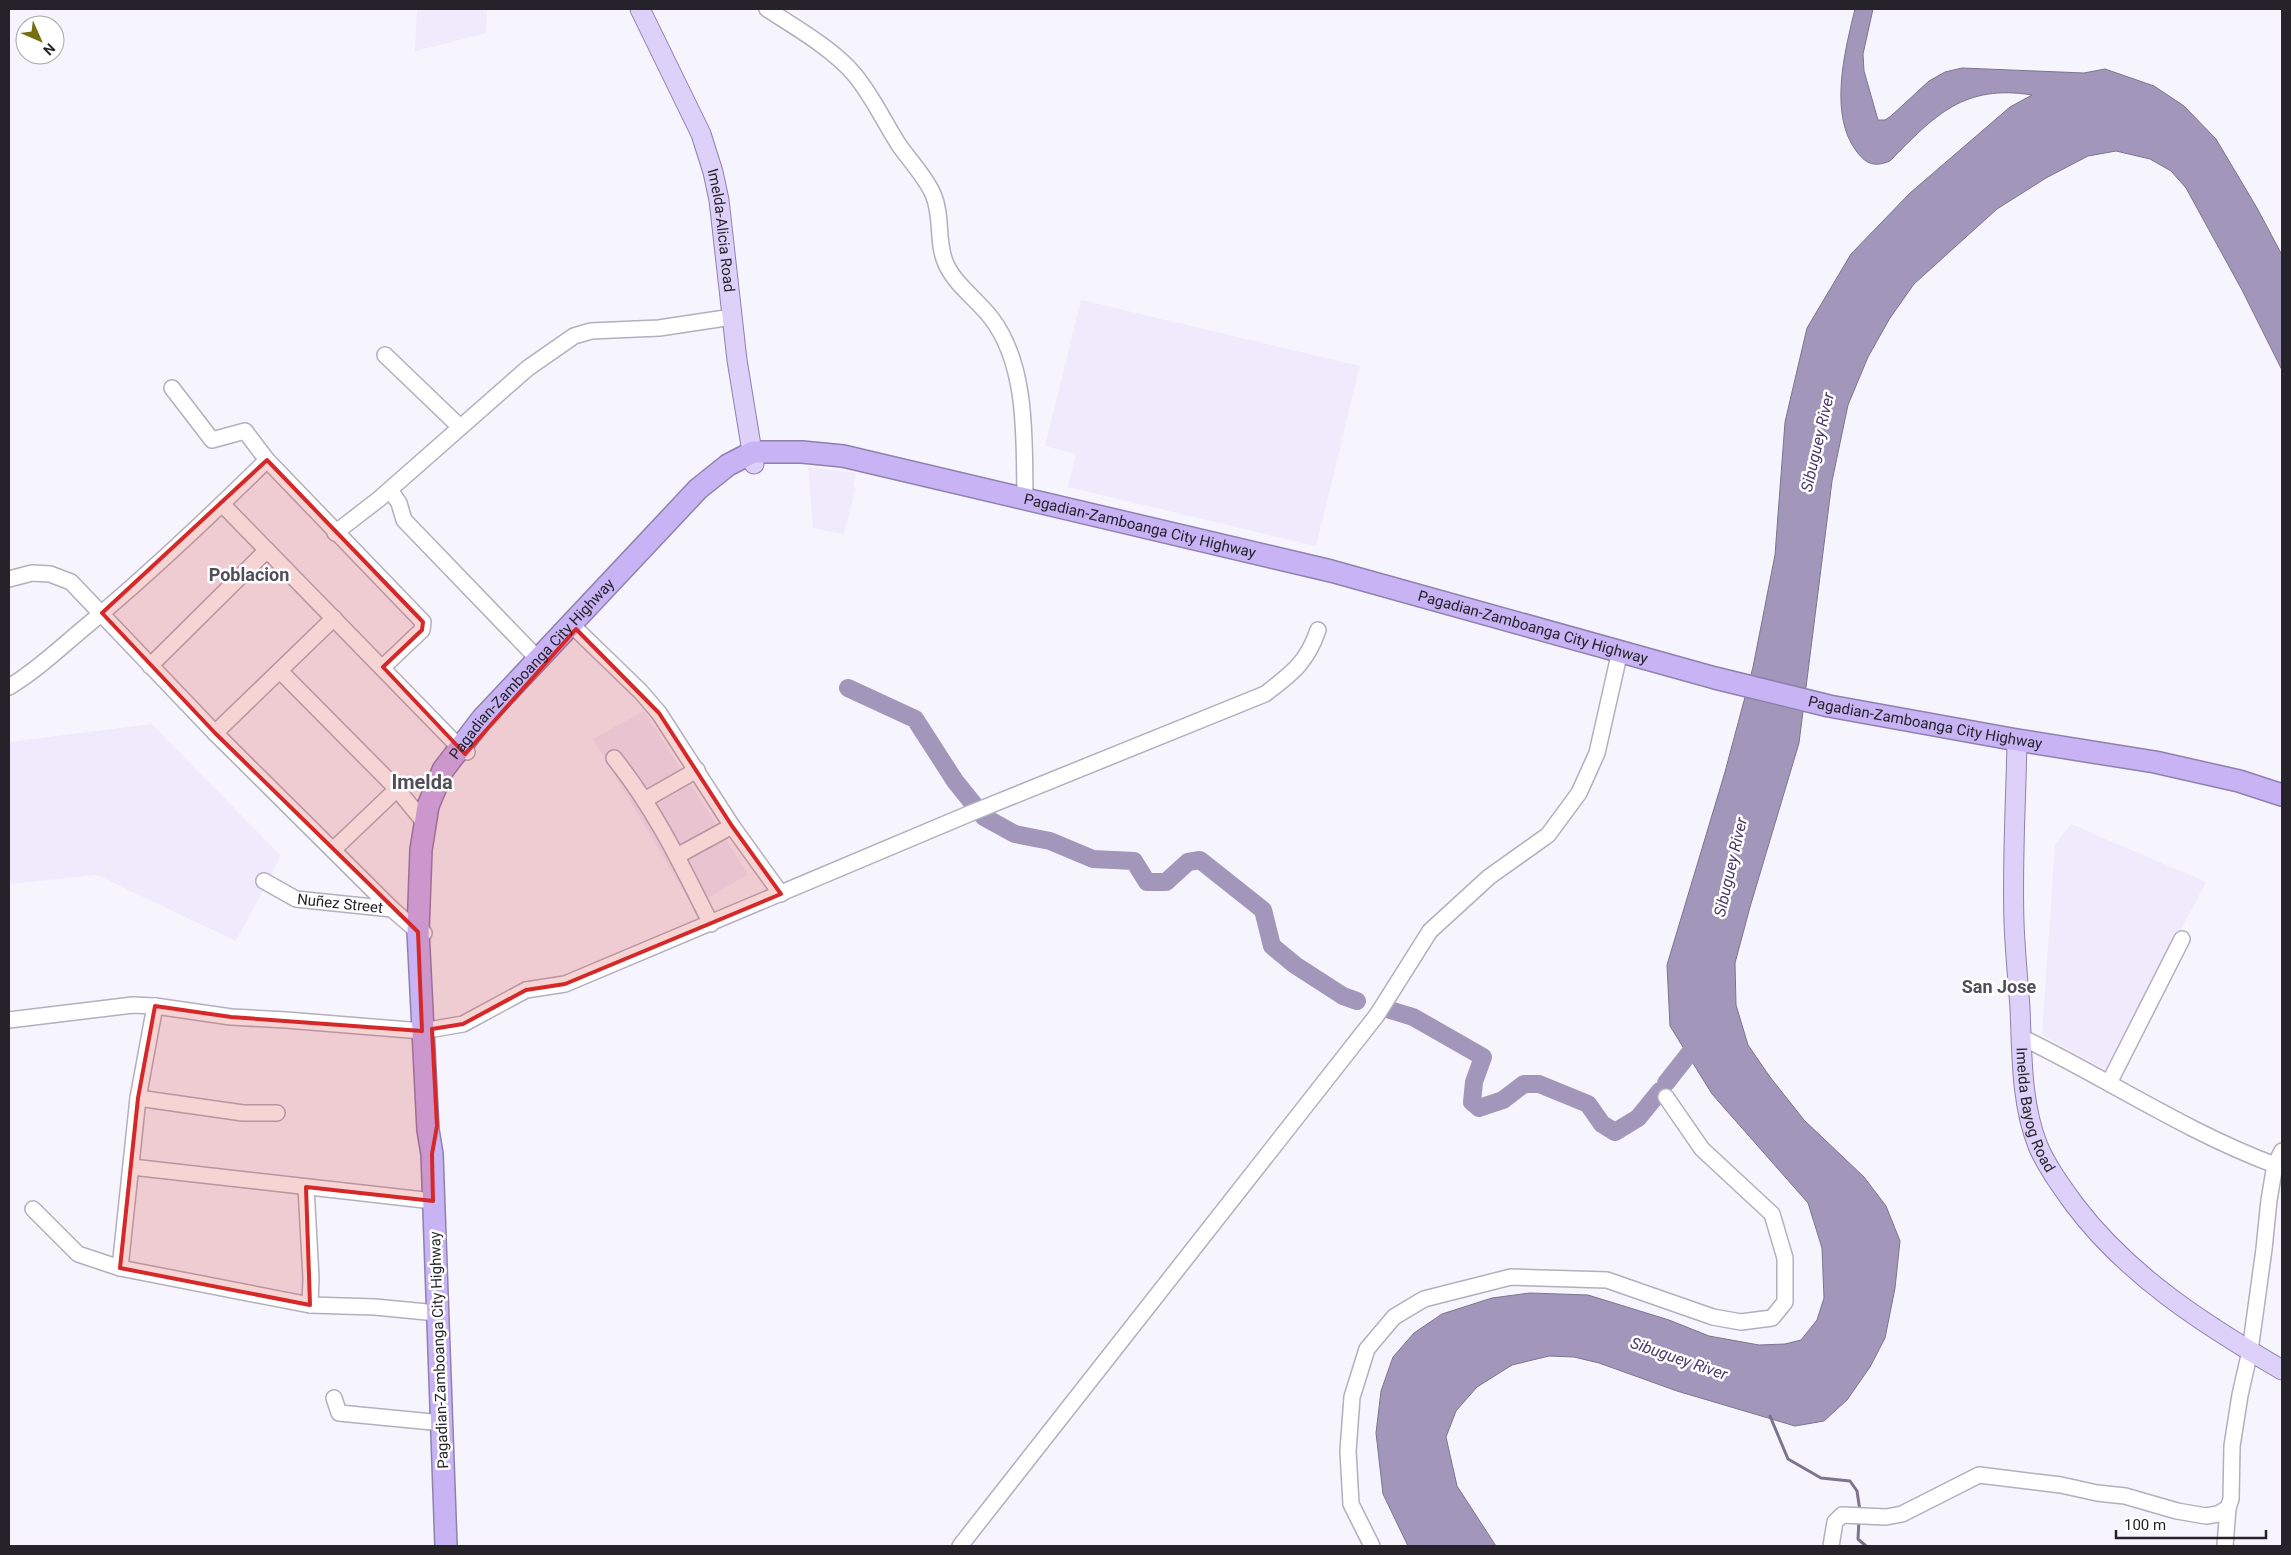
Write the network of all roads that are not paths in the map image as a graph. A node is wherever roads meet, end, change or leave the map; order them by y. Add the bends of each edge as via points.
1 (640, 9) edge
2 (767, 9) edge
3 (732, 318) junction
4 (385, 355) dead end
5 (172, 388) dead end
6 (460, 427) junction
7 (754, 458) junction
8 (267, 460) junction
9 (386, 493) junction
10 (1025, 498) junction
11 (222, 504) junction
12 (334, 532) junction
13 (267, 550) junction
14 (9, 579) edge
15 (102, 613) junction
16 (334, 618) junction
17 (576, 629) junction
18 (1318, 630) dead end
19 (1620, 651) junction
20 (538, 659) junction
21 (150, 666) junction
22 (382, 668) junction
23 (280, 671) junction
24 (9, 686) edge
25 (215, 734) junction
26 (2017, 740) junction
27 (463, 750) junction
28 (614, 758) dead end
29 (697, 770) junction
30 (397, 789) junction
31 (2282, 795) edge
32 (646, 799) junction
33 (424, 822) junction
34 (732, 826) junction
35 (333, 850) junction
36 (677, 856) junction
37 (264, 881) dead end
38 (781, 894) junction
39 (392, 909) junction
40 (711, 924) junction
41 (423, 933) junction
42 (2182, 939) dead end
43 (155, 1006) junction
44 (9, 1020) edge
45 (427, 1030) junction
46 (2021, 1037) junction
47 (2109, 1083) junction
48 (1666, 1097) dead end
49 (138, 1098) junction
50 (277, 1113) dead end
51 (2279, 1158) edge
52 (132, 1167) junction
53 (306, 1188) junction
54 (433, 1201) junction
55 (32, 1209) dead end
56 (120, 1268) junction
57 (310, 1305) junction
58 (437, 1313) junction
59 (2250, 1351) junction
60 (2282, 1370) edge
61 (334, 1398) dead end
62 (443, 1423) junction
63 (2228, 1508) junction
64 (446, 1546) edge
65 (960, 1546) edge
66 (1372, 1546) edge
67 (1832, 1546) edge
68 (2225, 1546) edge

1 - 3 main road, Imelda-Alicia Road via 706,148 719,200
2 - 10 street via 853,72 930,188 940,215 941,252 947,266 992,319 1014,360 1022,426
3 - 6 street via 659,328 590,331 574,336 528,368
3 - 7 main road, Imelda-Alicia Road
4 - 6 street
5 - 8 street via 212,440 245,431
6 - 9 street
7 - 10 highway, Pagadian-Zamboanga City Highway via 785,452 843,456
7 - 17 highway, Pagadian-Zamboanga City Highway via 707,492 678,519
7 - 20 highway, Pagadian-Zamboanga City Highway via 728,465 698,489
8 - 11 street
8 - 12 street
9 - 12 street
9 - 20 street via 399,503 404,520
10 - 19 highway, Pagadian-Zamboanga City Highway via 1331,570
11 - 13 street
11 - 15 street
12 - 22 street via 423,622 422,630
13 - 16 street
13 - 21 street
14 - 15 street via 32,573 50,574 71,582
15 - 21 street
15 - 24 street
16 - 22 street
16 - 23 street
17 - 27 highway, Pagadian-Zamboanga City Highway
17 - 29 street via 647,699
18 - 38 street via 1312,649 1294,671 1265,694
19 - 26 highway, Pagadian-Zamboanga City Highway via 1830,706
19 - 65 street via 1597,752 1579,792 1548,835 1489,878 1430,931 1377,1015
20 - 27 highway, Pagadian-Zamboanga City Highway via 482,719
21 - 25 street
22 - 27 street
23 - 25 street
23 - 30 street
25 - 35 street
26 - 31 highway, Pagadian-Zamboanga City Highway via 2155,762 2239,781
26 - 46 main road, Imelda Bayog Road via 2014,921
27 - 33 highway, Pagadian-Zamboanga City Highway via 444,770
27 - 41 highway, Pagadian-Zamboanga City Highway via 438,812 431,841
28 - 32 street
29 - 32 street
29 - 34 street
30 - 33 street
30 - 35 street
32 - 36 street
33 - 41 highway, Pagadian-Zamboanga City Highway
34 - 36 street
34 - 38 street
35 - 39 street
36 - 40 street
37 - 39 street, Nuñez Street via 296,899
38 - 40 street
39 - 41 street
40 - 45 street via 565,984 526,990 463,1024
41 - 45 highway, Pagadian-Zamboanga City Highway
42 - 47 street
43 - 44 street via 99,1008
43 - 45 street via 231,1017
43 - 49 street
45 - 54 highway, Pagadian-Zamboanga City Highway via 428,1130
46 - 47 street
46 - 59 main road, Imelda Bayog Road via 2026,1098 2034,1136 2064,1190 2096,1233 2135,1270 2180,1305
47 - 51 street via 2150,1108
48 - 66 street via 1702,1149 1772,1214 1785,1258 1785,1302 1772,1318 1742,1322 1713,1317 1607,1280 1511,1277 1424,1299 1394,1317 1367,1349 1352,1397 1348,1451 1351,1504
49 - 50 street via 243,1113
49 - 52 street
51 - 59 street via 2269,1200
52 - 53 street
52 - 56 street
53 - 54 street
53 - 57 street
54 - 58 highway, Pagadian-Zamboanga City Highway
55 - 56 street via 78,1254
56 - 57 street
57 - 58 street
58 - 62 highway, Pagadian-Zamboanga City Highway
59 - 60 main road, Imelda Bayog Road
59 - 63 street via 2232,1446
61 - 62 street via 339,1413
62 - 64 highway, Pagadian-Zamboanga City Highway
63 - 67 street via 2206,1516 2125,1496 1979,1475 1902,1514 1886,1517 1842,1514 1835,1522
63 - 68 street

